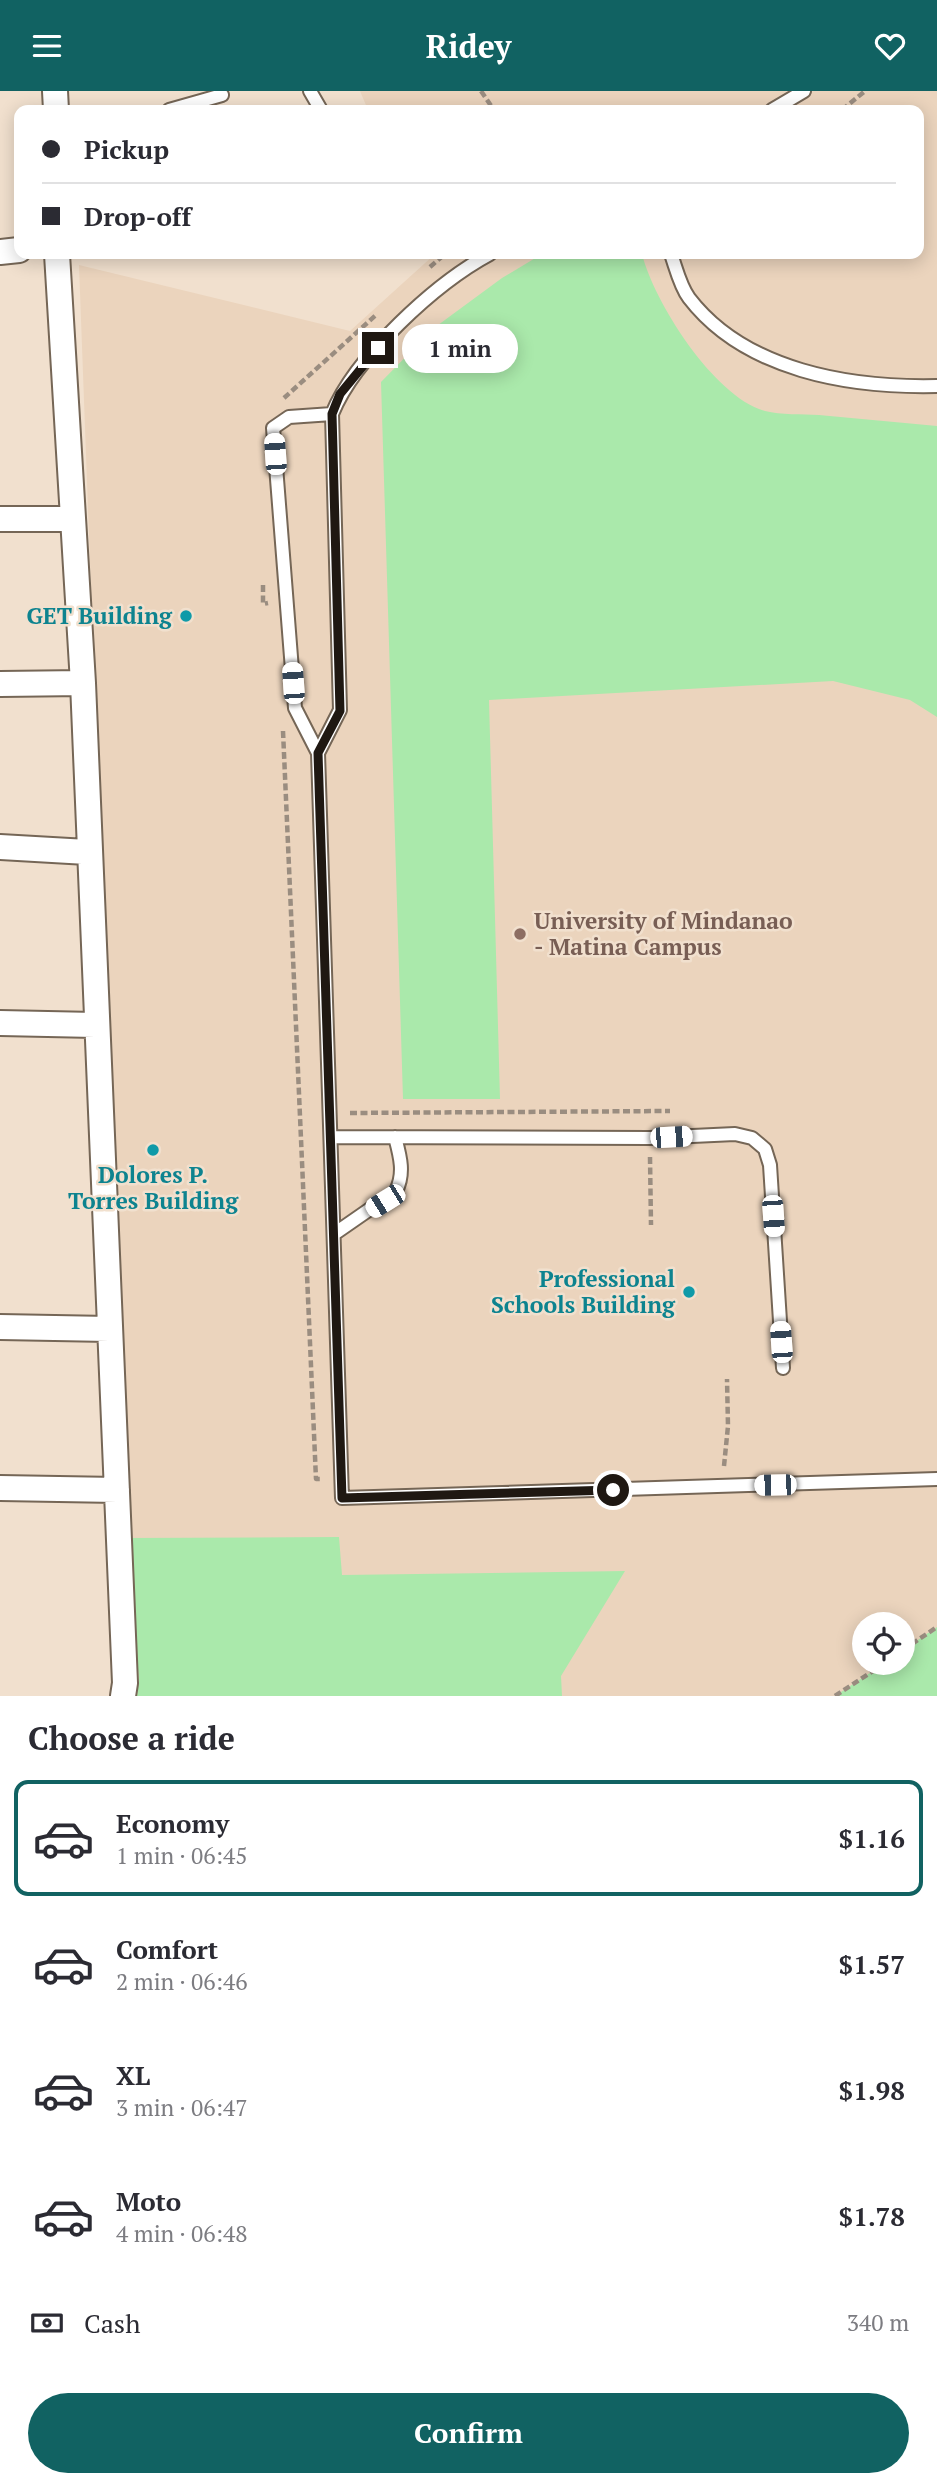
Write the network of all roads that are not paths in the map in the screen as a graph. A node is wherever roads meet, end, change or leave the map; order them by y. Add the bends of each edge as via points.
1 (804, 91) edge
2 (222, 95) dead end
3 (187, 105) edge
4 (780, 105) edge
5 (57, 259) edge
6 (483, 259) edge
7 (673, 259) edge
8 (937, 386) edge
9 (332, 414) junction
10 (0, 519) edge
11 (73, 519) junction
12 (83, 683) junction
13 (0, 684) edge
14 (318, 753) junction
15 (0, 846) edge
16 (88, 852) junction
17 (0, 1023) edge
18 (95, 1025) junction
19 (331, 1137) junction
20 (395, 1137) junction
21 (334, 1234) junction
22 (0, 1327) edge
23 (109, 1329) junction
24 (782, 1368) dead end
25 (937, 1479) edge
26 (0, 1488) edge
27 (117, 1490) junction
28 (122, 1696) edge

1 - 4 lane
2 - 3 lane
5 - 11 street
6 - 9 lane via 404,320 340,394
7 - 8 lane via 687,296 720,333 778,361 839,381
9 - 14 lane via 340,711
9 - 14 lane via 289,417 273,428 295,708
10 - 11 street
11 - 12 street
12 - 13 street
12 - 16 street
14 - 19 lane
15 - 16 street
16 - 18 street
17 - 18 street
18 - 23 street
19 - 20 lane
19 - 21 lane
20 - 21 lane via 401,1167 396,1191
20 - 24 lane via 735,1134 752,1138 765,1149 770,1165
21 - 25 lane via 342,1498
22 - 23 street
23 - 27 street
26 - 27 street
27 - 28 street

